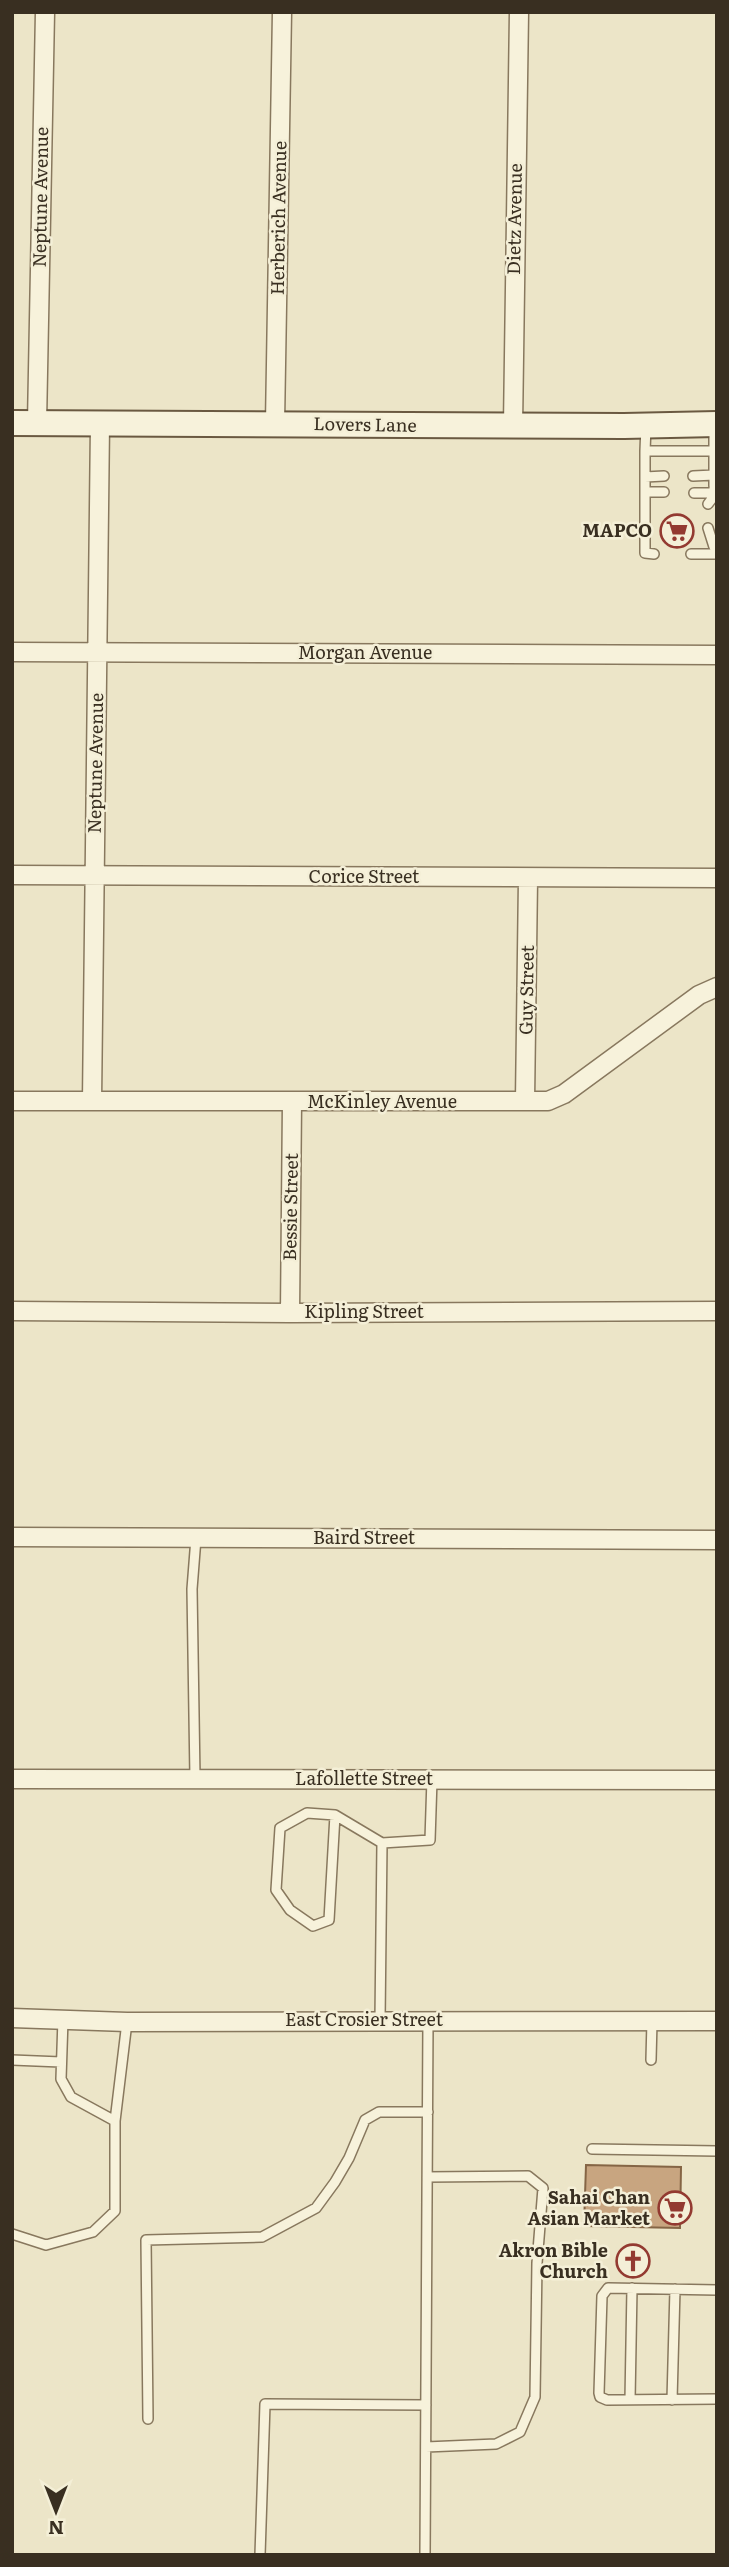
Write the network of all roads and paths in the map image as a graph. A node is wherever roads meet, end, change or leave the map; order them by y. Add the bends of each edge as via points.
1 (45, 12) edge
2 (282, 12) edge
3 (519, 12) edge
4 (12, 423) edge
5 (37, 423) junction
6 (275, 423) junction
7 (100, 424) junction
8 (646, 424) junction
9 (715, 424) edge
10 (513, 426) junction
11 (646, 451) junction
12 (714, 451) junction
13 (664, 476) dead end
14 (693, 476) dead end
15 (645, 477) junction
16 (714, 491) edge
17 (645, 492) junction
18 (664, 492) dead end
19 (694, 493) dead end
20 (708, 528) dead end
21 (716, 549) edge
22 (654, 554) dead end
23 (691, 554) dead end
24 (12, 652) edge
25 (98, 652) junction
26 (717, 655) edge
27 (12, 875) edge
28 (95, 876) junction
29 (528, 878) junction
30 (717, 878) edge
31 (717, 987) edge
32 (12, 1101) edge
33 (92, 1101) junction
34 (525, 1101) junction
35 (292, 1102) junction
36 (12, 1311) edge
37 (717, 1311) edge
38 (290, 1313) junction
39 (12, 1537) edge
40 (196, 1538) junction
41 (717, 1540) edge
42 (12, 1779) edge
43 (195, 1779) junction
44 (432, 1779) junction
45 (717, 1780) edge
46 (335, 1815) junction
47 (382, 1843) junction
48 (12, 2018) edge
49 (63, 2019) junction
50 (380, 2020) junction
51 (428, 2020) junction
52 (652, 2021) junction
53 (717, 2021) edge
54 (127, 2022) junction
55 (12, 2060) edge
56 (651, 2060) dead end
57 (61, 2062) junction
58 (428, 2112) junction
59 (115, 2121) junction
60 (592, 2149) dead end
61 (717, 2151) edge
62 (427, 2177) junction
63 (12, 2234) edge
64 (632, 2288) junction
65 (675, 2289) junction
66 (717, 2290) edge
67 (717, 2399) edge
68 (630, 2400) junction
69 (672, 2400) junction
70 (426, 2405) junction
71 (148, 2419) dead end
72 (426, 2447) junction
73 (260, 2555) edge
74 (425, 2555) edge

1 - 5 street, Neptune Avenue
2 - 6 street, Herberich Avenue
3 - 10 street, Dietz Avenue
4 - 5 street, Lovers Lane
5 - 7 street, Lovers Lane
6 - 7 street, Lovers Lane
6 - 10 street, Lovers Lane
7 - 25 street, Neptune Avenue
8 - 9 street, Lovers Lane
8 - 10 street, Lovers Lane
8 - 11 lane
9 - 12 lane
11 - 12 lane
11 - 15 lane
12 - 16 lane
13 - 15 lane
14 - 16 lane
15 - 17 lane
16 - 19 lane
17 - 18 lane
17 - 22 lane via 645,553
20 - 21 lane
21 - 23 lane
24 - 25 street, Morgan Avenue
25 - 26 street, Morgan Avenue
25 - 28 street, Neptune Avenue
27 - 28 street, Corice Street
28 - 29 street, Corice Street
28 - 33 street, Neptune Avenue
29 - 30 street, Corice Street
29 - 34 street, Guy Street
31 - 34 street, McKinley Avenue via 699,995 564,1094 548,1101
32 - 33 street, McKinley Avenue
33 - 35 street, McKinley Avenue
34 - 35 street, McKinley Avenue
35 - 38 street, Bessie Street
36 - 38 street, Kipling Street
37 - 38 street, Kipling Street
39 - 40 street, Baird Street
40 - 41 street, Baird Street
40 - 43 lane via 192,1588
42 - 43 street, Lafollette Street
43 - 44 street, Lafollette Street
44 - 45 street, Lafollette Street
44 - 47 lane via 430,1840
46 - 46 lane via 307,1813 280,1828 276,1890 290,1910 313,1926 329,1920
46 - 47 lane
47 - 50 lane
48 - 49 street, East Crosier Street
49 - 54 street, East Crosier Street
49 - 57 lane
50 - 51 street, East Crosier Street
50 - 54 street, East Crosier Street
51 - 52 street, East Crosier Street
51 - 58 lane
52 - 53 street, East Crosier Street
52 - 56 lane
54 - 59 lane
55 - 57 lane
57 - 59 lane via 61,2079 71,2097
58 - 62 lane
58 - 71 lane via 379,2112 365,2120 340,2174 316,2208 262,2236 146,2240
59 - 63 lane via 115,2211 93,2232 46,2245
60 - 61 lane
62 - 70 lane
62 - 72 lane via 528,2176 543,2188 535,2398 520,2432 496,2444
64 - 65 lane
64 - 68 lane
64 - 68 lane via 608,2288 602,2296 599,2393 607,2400
65 - 66 lane
65 - 69 lane
67 - 69 lane
68 - 69 lane
70 - 72 lane
70 - 73 lane via 265,2404
72 - 74 lane

